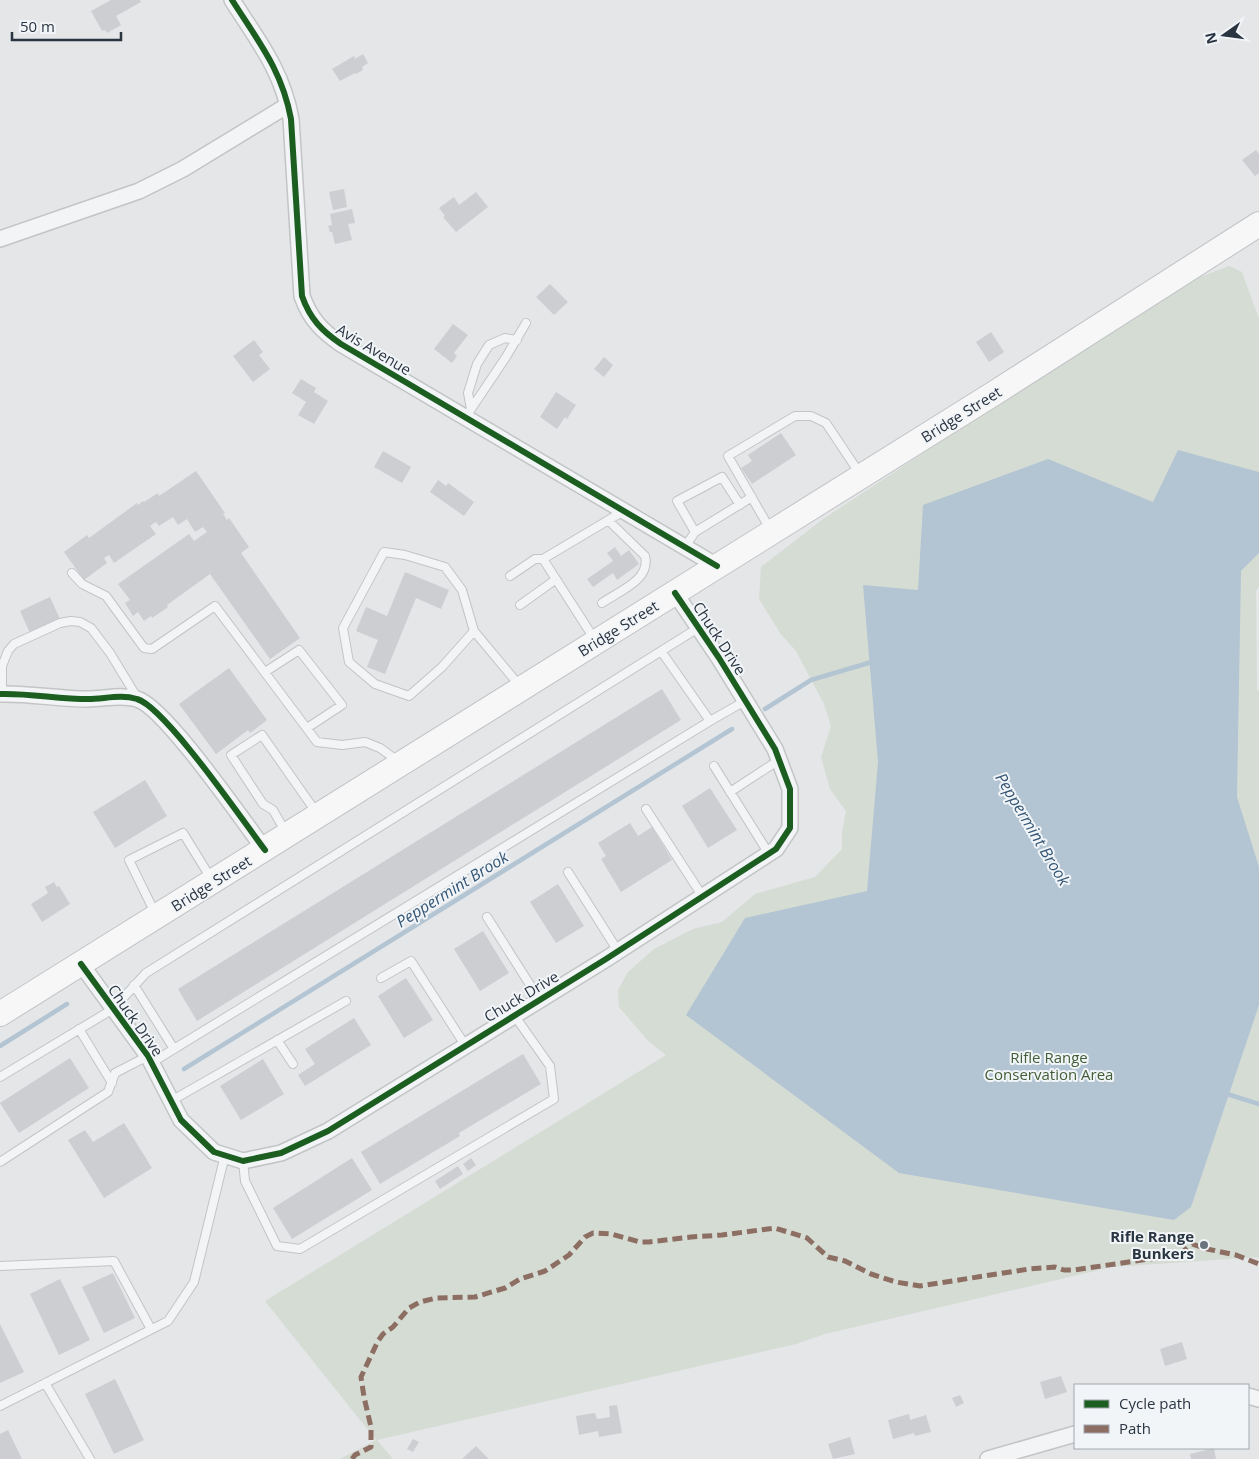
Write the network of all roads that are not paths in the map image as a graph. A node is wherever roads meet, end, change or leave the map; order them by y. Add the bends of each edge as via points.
1 (232, 0) edge
2 (288, 105) junction
3 (1259, 224) edge
4 (0, 239) edge
5 (526, 323) dead end
6 (516, 340) junction
7 (468, 414) junction
8 (862, 476) junction
9 (752, 498) junction
10 (740, 505) junction
11 (622, 512) junction
12 (609, 521) junction
13 (695, 532) junction
14 (772, 532) junction
15 (685, 547) junction
16 (543, 559) junction
17 (717, 566) junction
18 (72, 573) dead end
19 (510, 576) dead end
20 (555, 580) junction
21 (675, 593) junction
22 (602, 602) dead end
23 (520, 605) dead end
24 (698, 628) junction
25 (474, 631) junction
26 (596, 642) junction
27 (661, 651) junction
28 (265, 672) junction
29 (522, 688) junction
30 (1, 694) edge
31 (138, 699) junction
32 (746, 701) junction
33 (710, 721) junction
34 (307, 728) junction
35 (779, 760) junction
36 (402, 764) junction
37 (714, 766) dead end
38 (730, 792) junction
39 (646, 809) dead end
40 (319, 816) junction
41 (288, 835) junction
42 (265, 850) junction
43 (769, 854) junction
44 (568, 872) dead end
45 (214, 882) junction
46 (703, 897) junction
47 (157, 917) junction
48 (487, 917) dead end
49 (618, 951) junction
50 (81, 964) junction
51 (381, 978) dead end
52 (134, 985) junction
53 (540, 999) junction
54 (346, 1001) dead end
55 (113, 1008) junction
56 (0, 1014) edge
57 (514, 1015) junction
58 (79, 1029) junction
59 (277, 1040) junction
60 (465, 1045) junction
61 (174, 1049) junction
62 (150, 1060) junction
63 (293, 1064) dead end
64 (0, 1077) edge
65 (112, 1083) junction
66 (171, 1101) junction
67 (225, 1155) junction
68 (244, 1160) junction
69 (0, 1162) edge
70 (0, 1266) edge
71 (151, 1330) junction
72 (45, 1383) junction
73 (0, 1406) edge
74 (1074, 1434) edge
75 (90, 1459) edge
76 (988, 1459) edge

1 - 2 street, Avis Avenue via 274,66
2 - 4 street via 183,170 139,191
2 - 7 street, Avis Avenue via 300,281 302,296 314,322 341,344
3 - 8 main road, Bridge Street
5 - 6 lane
6 - 7 lane
6 - 7 lane via 505,338 489,345 477,364 468,393
7 - 11 street, Avis Avenue
8 - 9 lane via 826,423 811,416 795,416 728,456
8 - 14 main road, Bridge Street
9 - 10 lane
9 - 14 lane
10 - 13 lane
10 - 13 lane via 722,476 677,502
11 - 12 lane
11 - 15 street, Avis Avenue
12 - 16 lane
12 - 22 lane via 645,556 647,563 640,578
13 - 15 lane
14 - 17 main road, Bridge Street
15 - 17 street, Avis Avenue
16 - 19 lane via 535,559
16 - 20 lane
17 - 21 main road, Bridge Street
18 - 28 lane via 82,584 106,596 144,648 152,649 215,606
20 - 23 lane
20 - 26 lane
21 - 24 street, Chuck Drive
21 - 26 main road, Bridge Street
24 - 27 lane
24 - 32 street, Chuck Drive
25 - 25 lane via 462,590 445,567 384,552 343,628 349,662 375,684 409,696 442,667
25 - 29 lane
26 - 29 main road, Bridge Street
27 - 33 lane
27 - 52 lane via 146,972
28 - 34 lane
28 - 34 lane via 299,650 342,705
29 - 36 main road, Bridge Street
30 - 31 street via 91,700 126,696
30 - 31 lane via 2,666 14,644 71,621 91,628
31 - 42 street via 149,705 196,757
32 - 33 lane
32 - 35 street, Chuck Drive
33 - 61 lane
34 - 36 lane via 317,742 342,745 365,742 380,748
35 - 38 lane
35 - 43 street, Chuck Drive via 790,789 790,828
36 - 40 main road, Bridge Street
37 - 38 lane
38 - 43 lane
39 - 46 lane
40 - 41 main road, Bridge Street
40 - 41 lane via 262,735 231,755
41 - 42 main road, Bridge Street
42 - 45 main road, Bridge Street
43 - 46 street, Chuck Drive
44 - 49 lane
45 - 47 main road, Bridge Street
45 - 47 lane via 183,834 129,860
46 - 49 street, Chuck Drive
47 - 50 main road, Bridge Street
48 - 53 lane
49 - 53 street, Chuck Drive
50 - 55 street, Chuck Drive
50 - 56 main road, Bridge Street
51 - 60 lane via 411,961
52 - 55 lane
52 - 61 lane
53 - 57 street, Chuck Drive
54 - 59 lane
55 - 58 lane
55 - 62 street, Chuck Drive
57 - 60 street, Chuck Drive
57 - 68 lane via 550,1066 554,1099 300,1249 277,1246 245,1181
58 - 64 lane
58 - 65 lane
59 - 63 lane
59 - 66 lane
60 - 68 street, Chuck Drive via 328,1131 280,1153
61 - 62 lane
62 - 65 lane via 115,1073
62 - 66 street, Chuck Drive
65 - 69 lane via 108,1092
66 - 67 street, Chuck Drive via 181,1120 214,1152
67 - 68 street, Chuck Drive
67 - 71 lane via 194,1282 168,1321
70 - 71 lane via 114,1260
71 - 72 lane
72 - 73 lane
72 - 75 lane
74 - 76 street

